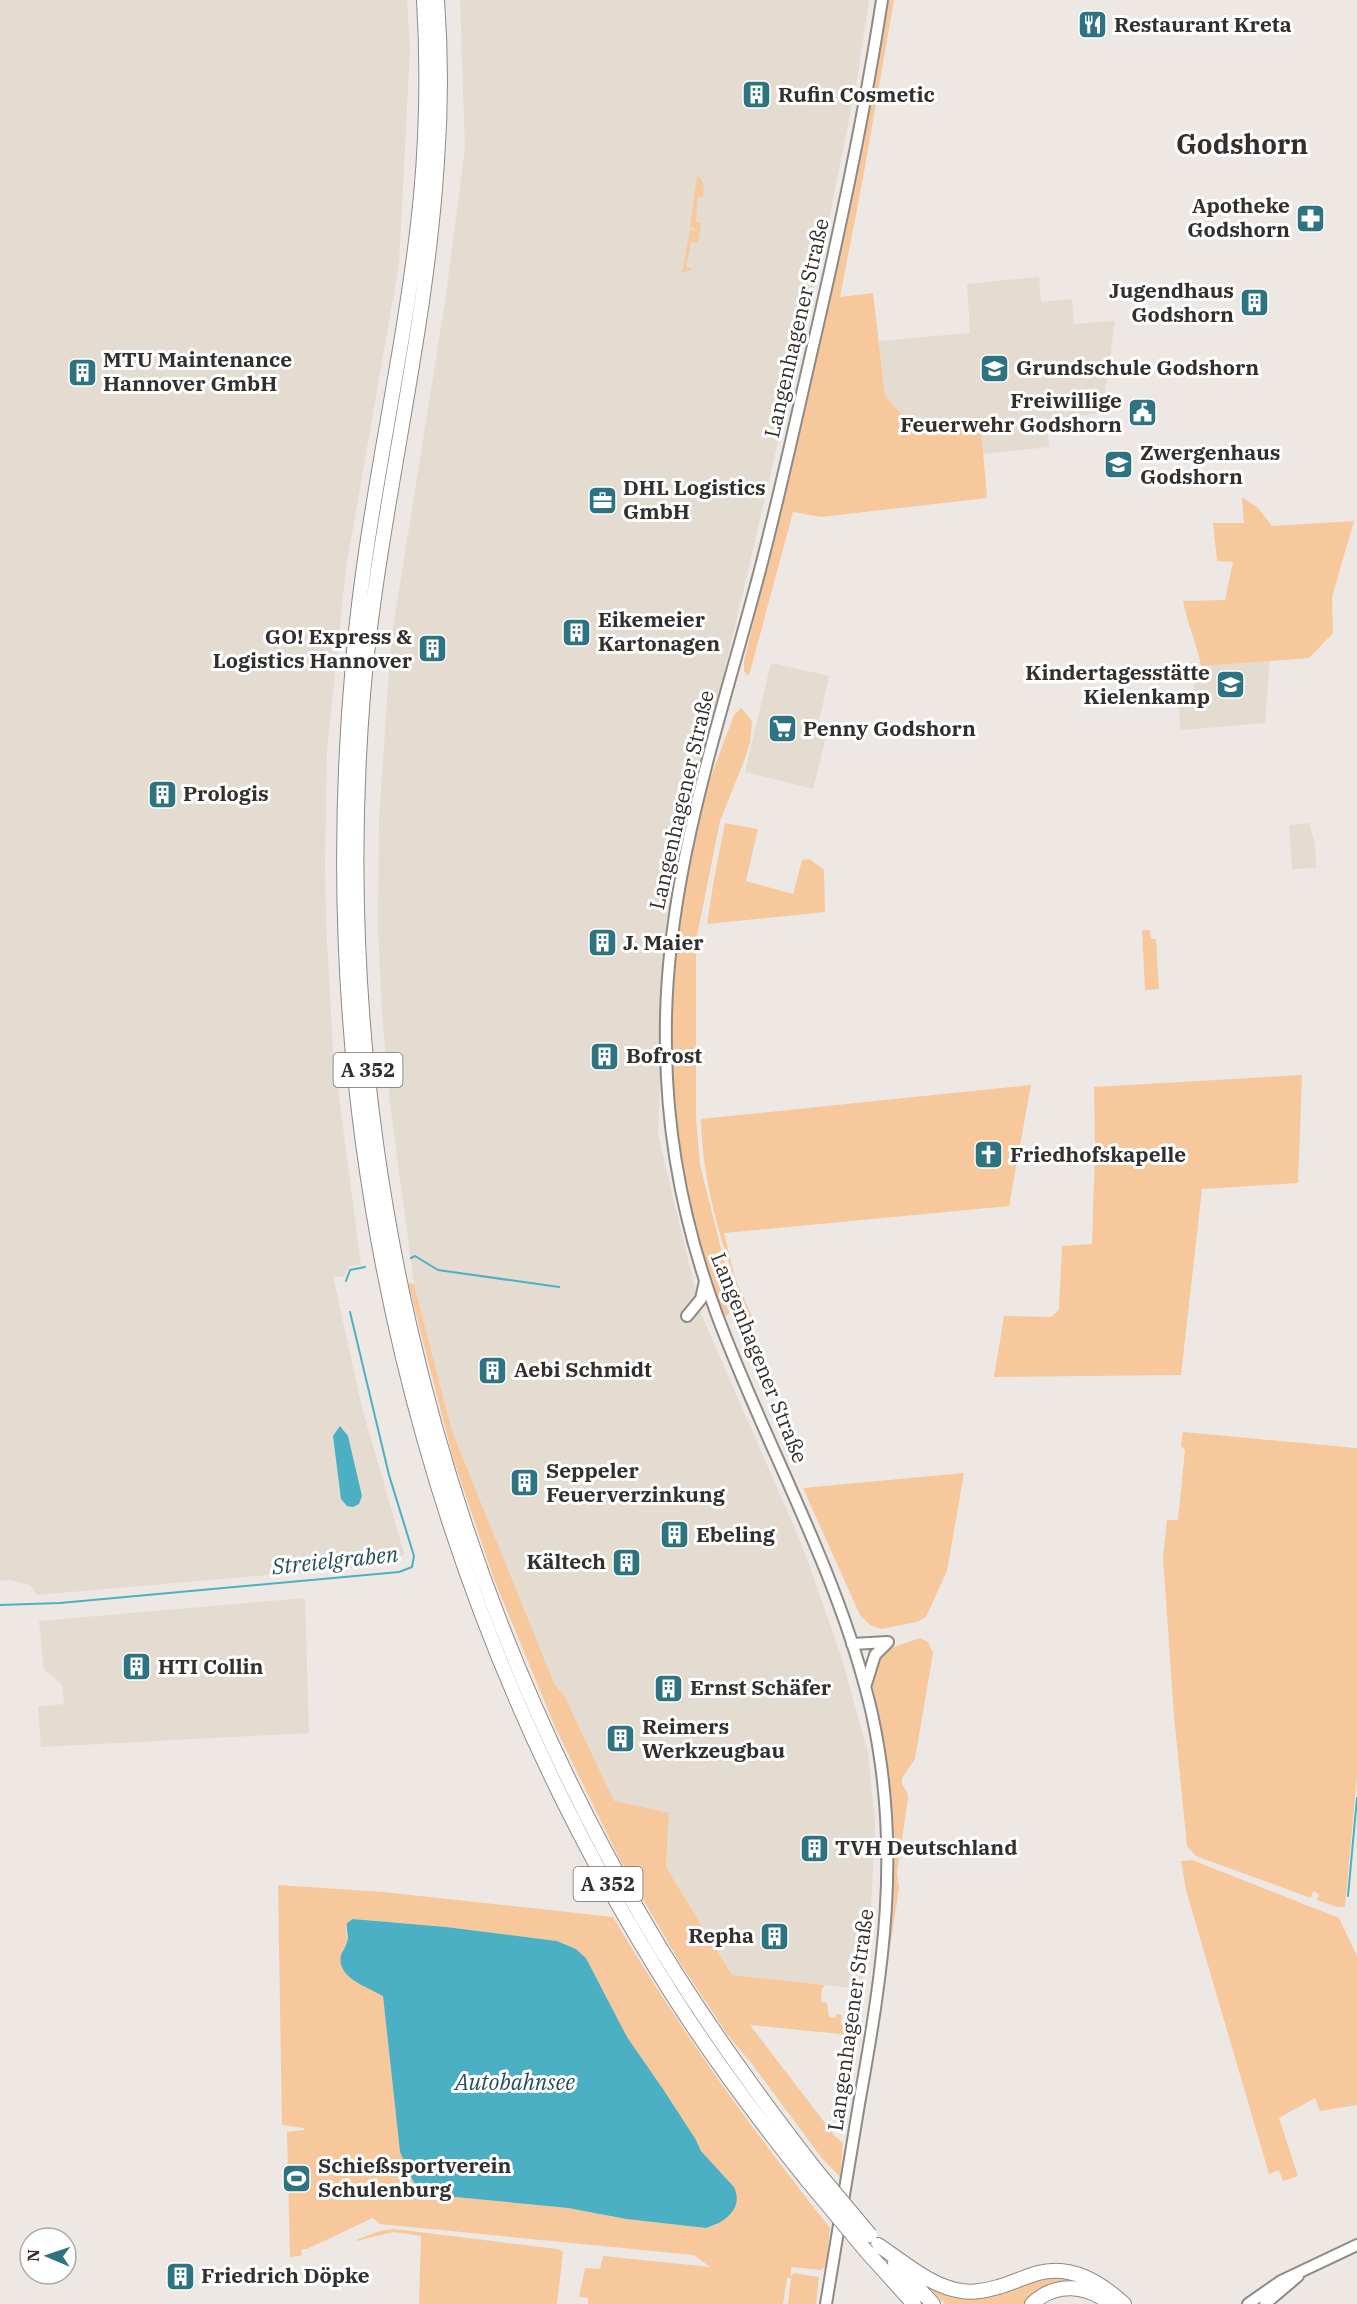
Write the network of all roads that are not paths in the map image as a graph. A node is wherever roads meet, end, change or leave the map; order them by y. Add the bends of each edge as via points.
1 (424, 0) edge
2 (437, 0) edge
3 (882, 0) edge
4 (705, 1281) junction
5 (687, 1316) dead end
6 (852, 1644) junction
7 (882, 1648) junction
8 (857, 1657) junction
9 (865, 1687) junction
10 (813, 2177) junction
11 (872, 2244) junction
12 (1357, 2245) edge
13 (1300, 2274) junction
14 (826, 2304) edge
15 (914, 2304) edge
16 (933, 2304) edge
17 (1032, 2304) edge
18 (1112, 2304) edge
19 (1124, 2304) edge
20 (1248, 2304) edge
21 (1265, 2304) edge

1 - 10 highway, A 352 via 427,93 421,193 360,597 347,740 343,848 350,1032 365,1170 401,1355 433,1472 484,1619 543,1757 596,1863 672,1994 727,2074
2 - 10 highway, A 352 via 440,94 433,207 378,568 360,747 358,942 383,1195 405,1308 437,1436 487,1588 539,1716 608,1856 673,1968
3 - 4 main road, Langenhagener Straße via 831,271 781,486 694,817 673,920 666,1045 670,1135 684,1207
4 - 5 main road via 701,1299
4 - 6 main road, Langenhagener Straße via 823,1562
6 - 7 main road via 888,1642
6 - 8 main road, Langenhagener Straße
7 - 8 main road
7 - 9 main road via 875,1655
8 - 9 main road, Langenhagener Straße
9 - 14 main road, Langenhagener Straße via 884,1791 886,1924 877,2004
10 - 11 highway, A 352, bridge
11 - 15 highway, A 352
11 - 16 highway, A 352
11 - 19 highway via 939,2285 962,2291 980,2291 1058,2270 1099,2283
12 - 13 main road
13 - 20 main road via 1272,2286
13 - 21 main road
17 - 18 highway via 1055,2290 1073,2288 1095,2293

